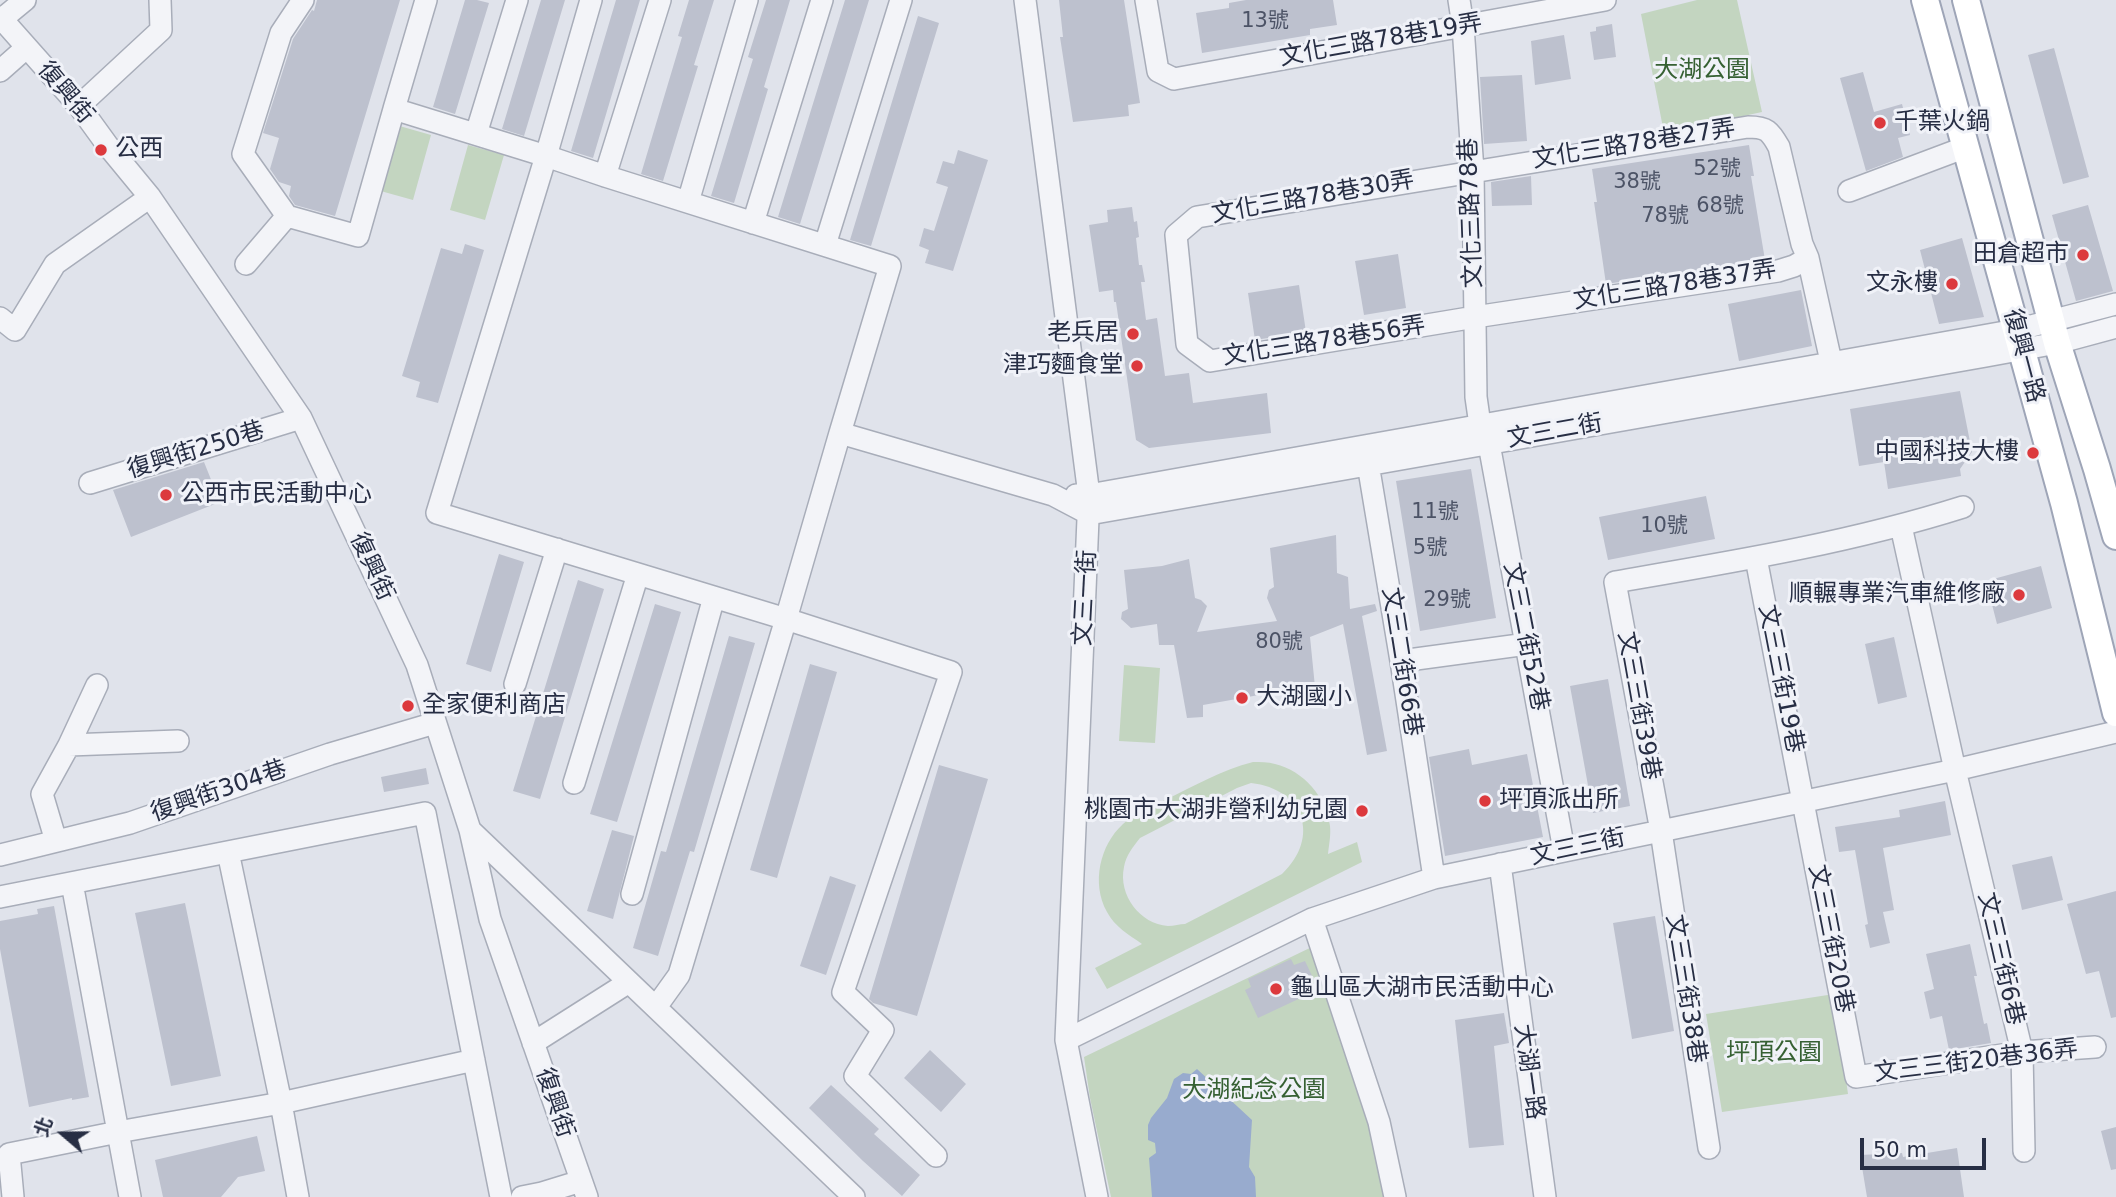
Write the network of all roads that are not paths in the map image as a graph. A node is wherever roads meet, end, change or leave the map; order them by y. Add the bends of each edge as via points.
1 (25, 0) edge
2 (160, 0) edge
3 (303, 0) edge
4 (426, 0) edge
5 (517, 0) edge
6 (591, 0) edge
7 (660, 0) edge
8 (747, 0) edge
9 (821, 0) edge
10 (901, 0) edge
11 (1026, 0) edge
12 (1146, 0) edge
13 (1459, 0) edge
14 (1605, 0) edge
15 (1925, 0) edge
16 (1966, 0) edge
17 (1, 18) edge
18 (1464, 26) junction
19 (26, 48) junction
20 (0, 71) edge
21 (79, 106) junction
22 (394, 109) junction
23 (476, 134) junction
24 (1966, 147) junction
25 (546, 156) junction
26 (1473, 171) junction
27 (605, 177) junction
28 (1849, 191) dead end
29 (1791, 194) joint
30 (150, 197) junction
31 (688, 202) junction
32 (287, 216) junction
33 (753, 223) junction
34 (825, 245) junction
35 (1808, 258) junction
36 (246, 264) dead end
37 (1182, 293) joint
38 (2116, 304) edge
39 (1475, 317) junction
40 (0, 318) edge
41 (2116, 327) edge
42 (2054, 332) junction
43 (2018, 340) junction
44 (1833, 373) junction
45 (301, 418) junction
46 (840, 433) junction
47 (1485, 435) junction
48 (1366, 455) junction
49 (90, 483) dead end
50 (1089, 505) junction
51 (1963, 507) dead end
52 (1901, 526) junction
53 (2116, 537) edge
54 (557, 549) junction
55 (1756, 558) junction
56 (638, 574) junction
57 (714, 597) junction
58 (786, 619) junction
59 (1527, 644) junction
60 (1402, 662) junction
61 (515, 684) dead end
62 (97, 685) dead end
63 (2116, 713) edge
64 (435, 723) junction
65 (2116, 732) edge
66 (178, 741) dead end
67 (69, 745) junction
68 (1955, 770) junction
69 (573, 783) dead end
70 (1804, 800) junction
71 (470, 831) junction
72 (1661, 831) junction
73 (56, 841) junction
74 (1564, 850) junction
75 (228, 852) junction
76 (0, 855) edge
77 (1500, 864) junction
78 (1434, 878) junction
79 (72, 883) junction
80 (632, 894) dead end
81 (0, 897) edge
82 (1312, 919) junction
83 (629, 982) junction
84 (656, 1007) junction
85 (1066, 1040) junction
86 (533, 1043) junction
87 (2095, 1047) dead end
88 (2022, 1052) junction
89 (474, 1060) junction
90 (1856, 1077) joint
91 (281, 1103) junction
92 (118, 1132) junction
93 (1709, 1148) dead end
94 (2024, 1151) dead end
95 (936, 1156) dead end
96 (584, 1189) edge
97 (13, 1197) edge
98 (130, 1197) edge
99 (298, 1197) edge
100 (502, 1197) edge
101 (522, 1197) edge
102 (854, 1197) edge
103 (1097, 1197) edge
104 (1395, 1197) edge
105 (1545, 1197) edge

1 - 17 street
2 - 21 street via 161,30
3 - 32 street via 281,33 243,154
4 - 22 street
5 - 23 street
6 - 25 street
7 - 27 street
8 - 31 street
9 - 33 street
10 - 34 street
11 - 50 street, 文三一街
12 - 18 street, 文化三路78巷19弄 via 1158,71 1174,79
13 - 18 street, 文化三路78巷
14 - 18 street, 文化三路78巷19弄
15 - 24 main road, 復興一路
16 - 42 main road, 復興一路
17 - 19 street, 復興街
18 - 26 street, 文化三路78巷
19 - 20 street
19 - 21 street, 復興街
21 - 30 street, 復興街
22 - 23 street
22 - 32 street via 358,236
23 - 25 street
24 - 28 street
24 - 43 main road, 復興一路
25 - 27 street
25 - 54 street via 437,513
26 - 29 street, 文化三路78巷27弄 via 1760,127 1771,133 1779,147
26 - 37 street, 文化三路78巷30弄 via 1197,217 1176,235
26 - 39 street, 文化三路78巷
27 - 31 street
29 - 35 street, 文化三路78巷37弄
30 - 40 street via 55,264 15,330
30 - 45 street, 復興街
31 - 33 street
32 - 36 street
33 - 34 street
34 - 46 street via 890,265
35 - 39 street, 文化三路78巷37弄 via 1778,271
35 - 44 street
37 - 39 street, 文化三路78巷56弄 via 1187,344 1210,361
38 - 42 street
39 - 47 street, 文化三路78巷 via 1476,397
41 - 42 street
42 - 43 street, 文三二街
42 - 53 main road, 復興一路
43 - 44 street, 文三二街
43 - 63 main road, 復興一路
44 - 47 street, 文三二街
45 - 49 street, 復興街250巷
45 - 64 street, 復興街 via 417,665
46 - 50 street
46 - 58 street
47 - 48 street, 文三二街
47 - 59 street, 文三二街52巷
48 - 50 street, 文三二街
48 - 60 street, 文三二街66巷
50 - 85 street, 文三一街
51 - 52 street
52 - 55 street
52 - 68 street, 文三三街6巷
54 - 56 street
54 - 61 street
55 - 70 street, 文三三街19巷
55 - 72 street, 文三三街39巷 via 1615,582
56 - 57 street
56 - 69 street
57 - 58 street
57 - 80 street
58 - 84 street via 679,975
58 - 95 street via 951,672 843,992 883,1030 855,1076
59 - 60 street
59 - 74 street, 文三二街52巷
60 - 78 street, 文三二街66巷
62 - 67 street
64 - 71 street, 復興街
64 - 73 street, 復興街304巷 via 130,823
65 - 68 street, 文三三街
66 - 67 street
67 - 73 street via 43,794
68 - 70 street, 文三三街
68 - 88 street, 文三三街6巷
70 - 72 street, 文三三街
70 - 90 street, 文三三街20巷
71 - 83 street
71 - 86 street, 復興街 via 490,919
72 - 74 street, 文三三街
72 - 93 street, 文三三街38巷
73 - 76 street, 復興街304巷
74 - 77 street, 文三三街
75 - 79 street
75 - 89 street via 425,813
75 - 91 street
77 - 78 street, 文三三街
77 - 105 street, 大湖一路
78 - 82 street, 文三三街
79 - 81 street
79 - 92 street
82 - 85 street, 文三三街
82 - 104 street via 1379,1122
83 - 84 street
83 - 86 street
84 - 102 street
85 - 103 street, 文三一街
86 - 96 street, 復興街
87 - 88 street, 文三三街20巷36弄
88 - 90 street, 文三三街20巷36弄
88 - 94 street, 文三三街6巷
89 - 91 street
89 - 100 street
91 - 92 street
91 - 99 street
92 - 97 street via 9,1154
92 - 98 street
96 - 101 street

